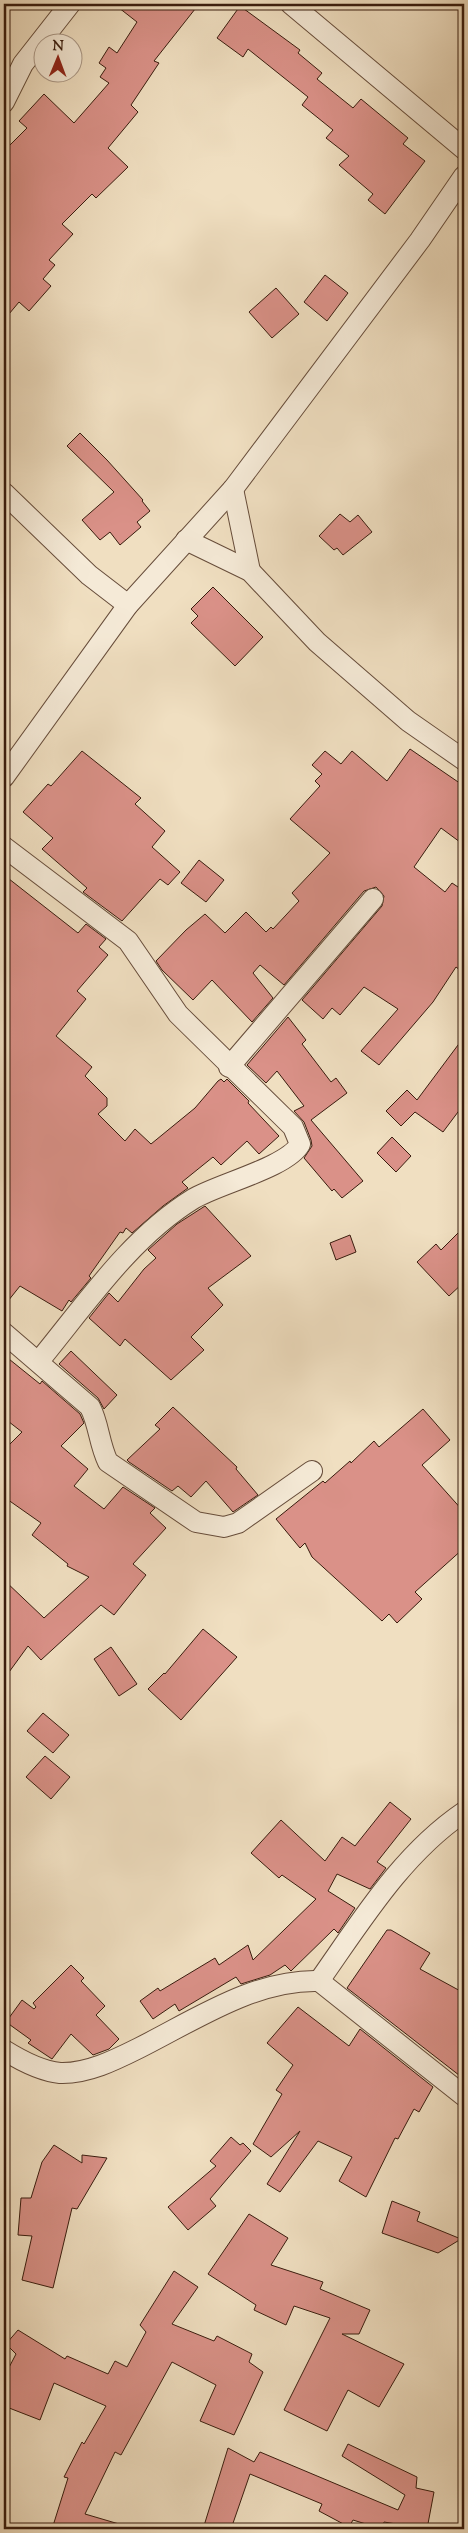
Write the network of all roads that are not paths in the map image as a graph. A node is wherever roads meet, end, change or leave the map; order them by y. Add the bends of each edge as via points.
1 (70, 4) edge
2 (291, 4) edge
3 (4, 102) edge
4 (464, 149) edge
5 (464, 176) edge
6 (233, 489) junction
7 (4, 492) edge
8 (186, 540) junction
9 (250, 571) junction
10 (128, 606) junction
11 (464, 760) edge
12 (4, 776) edge
13 (4, 847) edge
14 (373, 898) dead end
15 (230, 1067) junction
16 (4, 1332) edge
17 (39, 1361) junction
18 (312, 1471) dead end
19 (464, 1812) edge
20 (319, 1981) junction
21 (4, 2050) edge
22 (464, 2096) edge

1 - 3 street via 23,64
2 - 4 street
5 - 6 street via 420,240
6 - 8 street
6 - 9 street
7 - 10 street via 89,575
8 - 9 street
8 - 10 street
9 - 11 street via 317,642 408,721
10 - 12 street
13 - 15 street via 128,941 178,1014
14 - 15 street
15 - 17 street via 293,1127 300,1144 297,1151 176,1210 128,1253
16 - 17 street
17 - 18 street via 90,1407 108,1462 196,1522 224,1527 238,1523
19 - 20 street via 428,1840 384,1889
20 - 21 street via 297,1980 241,1997 103,2066 60,2072 23,2062
20 - 22 street

